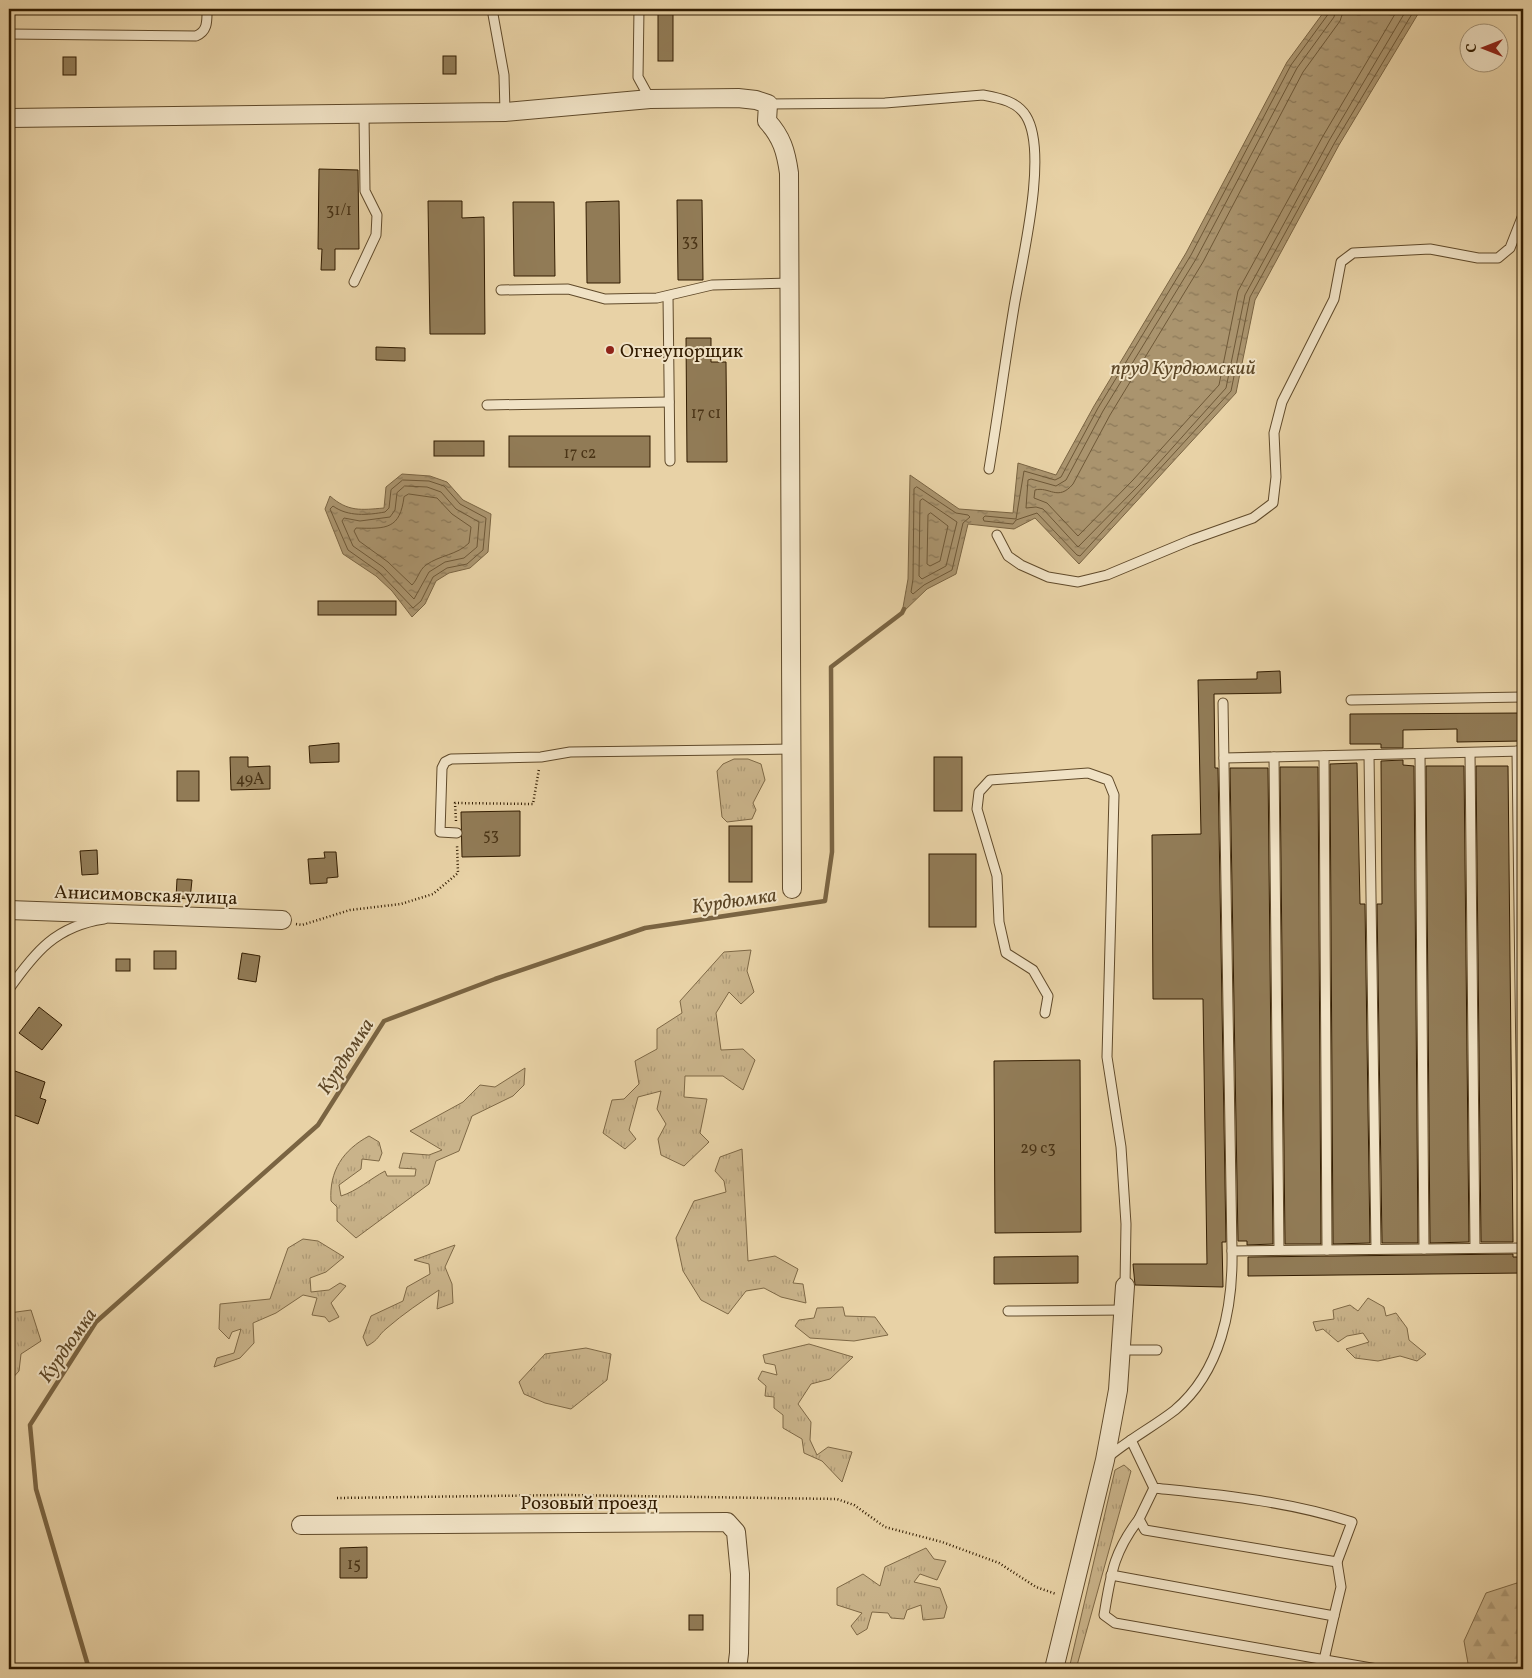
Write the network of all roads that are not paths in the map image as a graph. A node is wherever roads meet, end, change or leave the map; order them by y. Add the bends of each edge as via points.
1 (207, 9) edge
2 (492, 9) edge
3 (639, 9) edge
4 (9, 34) edge
5 (650, 99) junction
6 (768, 104) junction
7 (505, 112) junction
8 (364, 114) junction
9 (9, 118) edge
10 (1523, 215) edge
11 (354, 282) dead end
12 (790, 282) junction
13 (501, 290) dead end
14 (668, 296) junction
15 (669, 402) junction
16 (487, 405) dead end
17 (670, 461) dead end
18 (989, 469) dead end
19 (997, 535) dead end
20 (1523, 697) edge
21 (1351, 700) dead end
22 (1223, 703) dead end
23 (792, 749) junction
24 (1520, 751) edge
25 (1470, 753) junction
26 (1420, 754) junction
27 (1369, 755) junction
28 (1324, 756) junction
29 (1274, 757) junction
30 (1224, 758) junction
31 (456, 833) road end
32 (792, 889) dead end
33 (9, 910) edge
34 (136, 915) junction
35 (282, 920) road end
36 (9, 988) edge
37 (1045, 1013) dead end
38 (1523, 1223) edge
39 (1474, 1248) junction
40 (1523, 1248) edge
41 (1376, 1249) junction
42 (1424, 1249) junction
43 (1279, 1250) junction
44 (1327, 1250) junction
45 (1232, 1251) junction
46 (1125, 1286) joint
47 (1124, 1310) junction
48 (1008, 1311) dead end
49 (1122, 1350) junction
50 (1157, 1350) dead end
51 (1131, 1440) junction
52 (1105, 1460) junction
53 (1154, 1488) junction
54 (1139, 1519) junction
55 (301, 1525) dead end
56 (1337, 1562) junction
57 (1111, 1575) junction
58 (1334, 1616) junction
59 (1324, 1660) junction
60 (737, 1669) edge
61 (1054, 1669) edge
62 (1377, 1669) edge

1 - 4 lane via 206,27 196,36
2 - 7 lane via 504,75
3 - 5 lane via 638,78
5 - 6 street via 738,98
5 - 7 street
6 - 12 street via 767,122 778,133 789,173
6 - 18 lane via 886,103 983,96 1014,104 1027,117 1033,143 1033,202
7 - 8 street
8 - 9 street
8 - 11 lane via 365,191 377,215 376,235
10 - 19 lane via 1510,248 1498,258 1478,258 1430,249 1353,253 1341,262 1334,299 1282,402 1274,433 1276,477 1273,503 1253,518 1107,575 1078,582 1048,577 1021,565 1008,556
12 - 14 lane via 712,285
12 - 23 street
13 - 14 lane via 568,289 605,299
14 - 15 lane
15 - 16 lane
15 - 17 lane
20 - 21 lane
22 - 30 lane
23 - 31 lane via 570,752 541,757 451,759 442,768 440,832
23 - 32 street
24 - 25 lane
24 - 38 lane
25 - 26 lane
25 - 39 lane
26 - 27 lane
26 - 42 lane
27 - 28 lane
27 - 41 lane
28 - 29 lane
28 - 44 lane
29 - 30 lane
29 - 43 lane
30 - 45 lane
33 - 34 street, Анисимовская улица
34 - 35 street, Анисимовская улица
34 - 36 lane via 99,920 69,929 51,939 32,956
37 - 46 lane via 1048,996 1033,970 1006,953 999,922 997,876 977,809 980,792 990,780 1088,773 1108,780 1114,795 1107,1057 1121,1147 1126,1224
39 - 40 lane
39 - 42 lane
41 - 42 lane
41 - 44 lane
43 - 44 lane
43 - 45 lane
45 - 51 lane via 1230,1308 1222,1339 1209,1365 1196,1387 1176,1409
46 - 47 street
47 - 48 lane
47 - 49 street
49 - 50 lane
49 - 52 street
51 - 52 lane
51 - 53 lane
52 - 61 street
53 - 54 lane
53 - 56 lane via 1249,1498 1352,1522
54 - 56 lane via 1145,1530
54 - 57 lane via 1124,1538
55 - 60 street, Розовый проезд via 727,1522 736,1532 740,1574
56 - 58 lane via 1341,1587
57 - 58 lane
57 - 59 lane via 1104,1615 1115,1623
58 - 59 lane
59 - 62 lane

